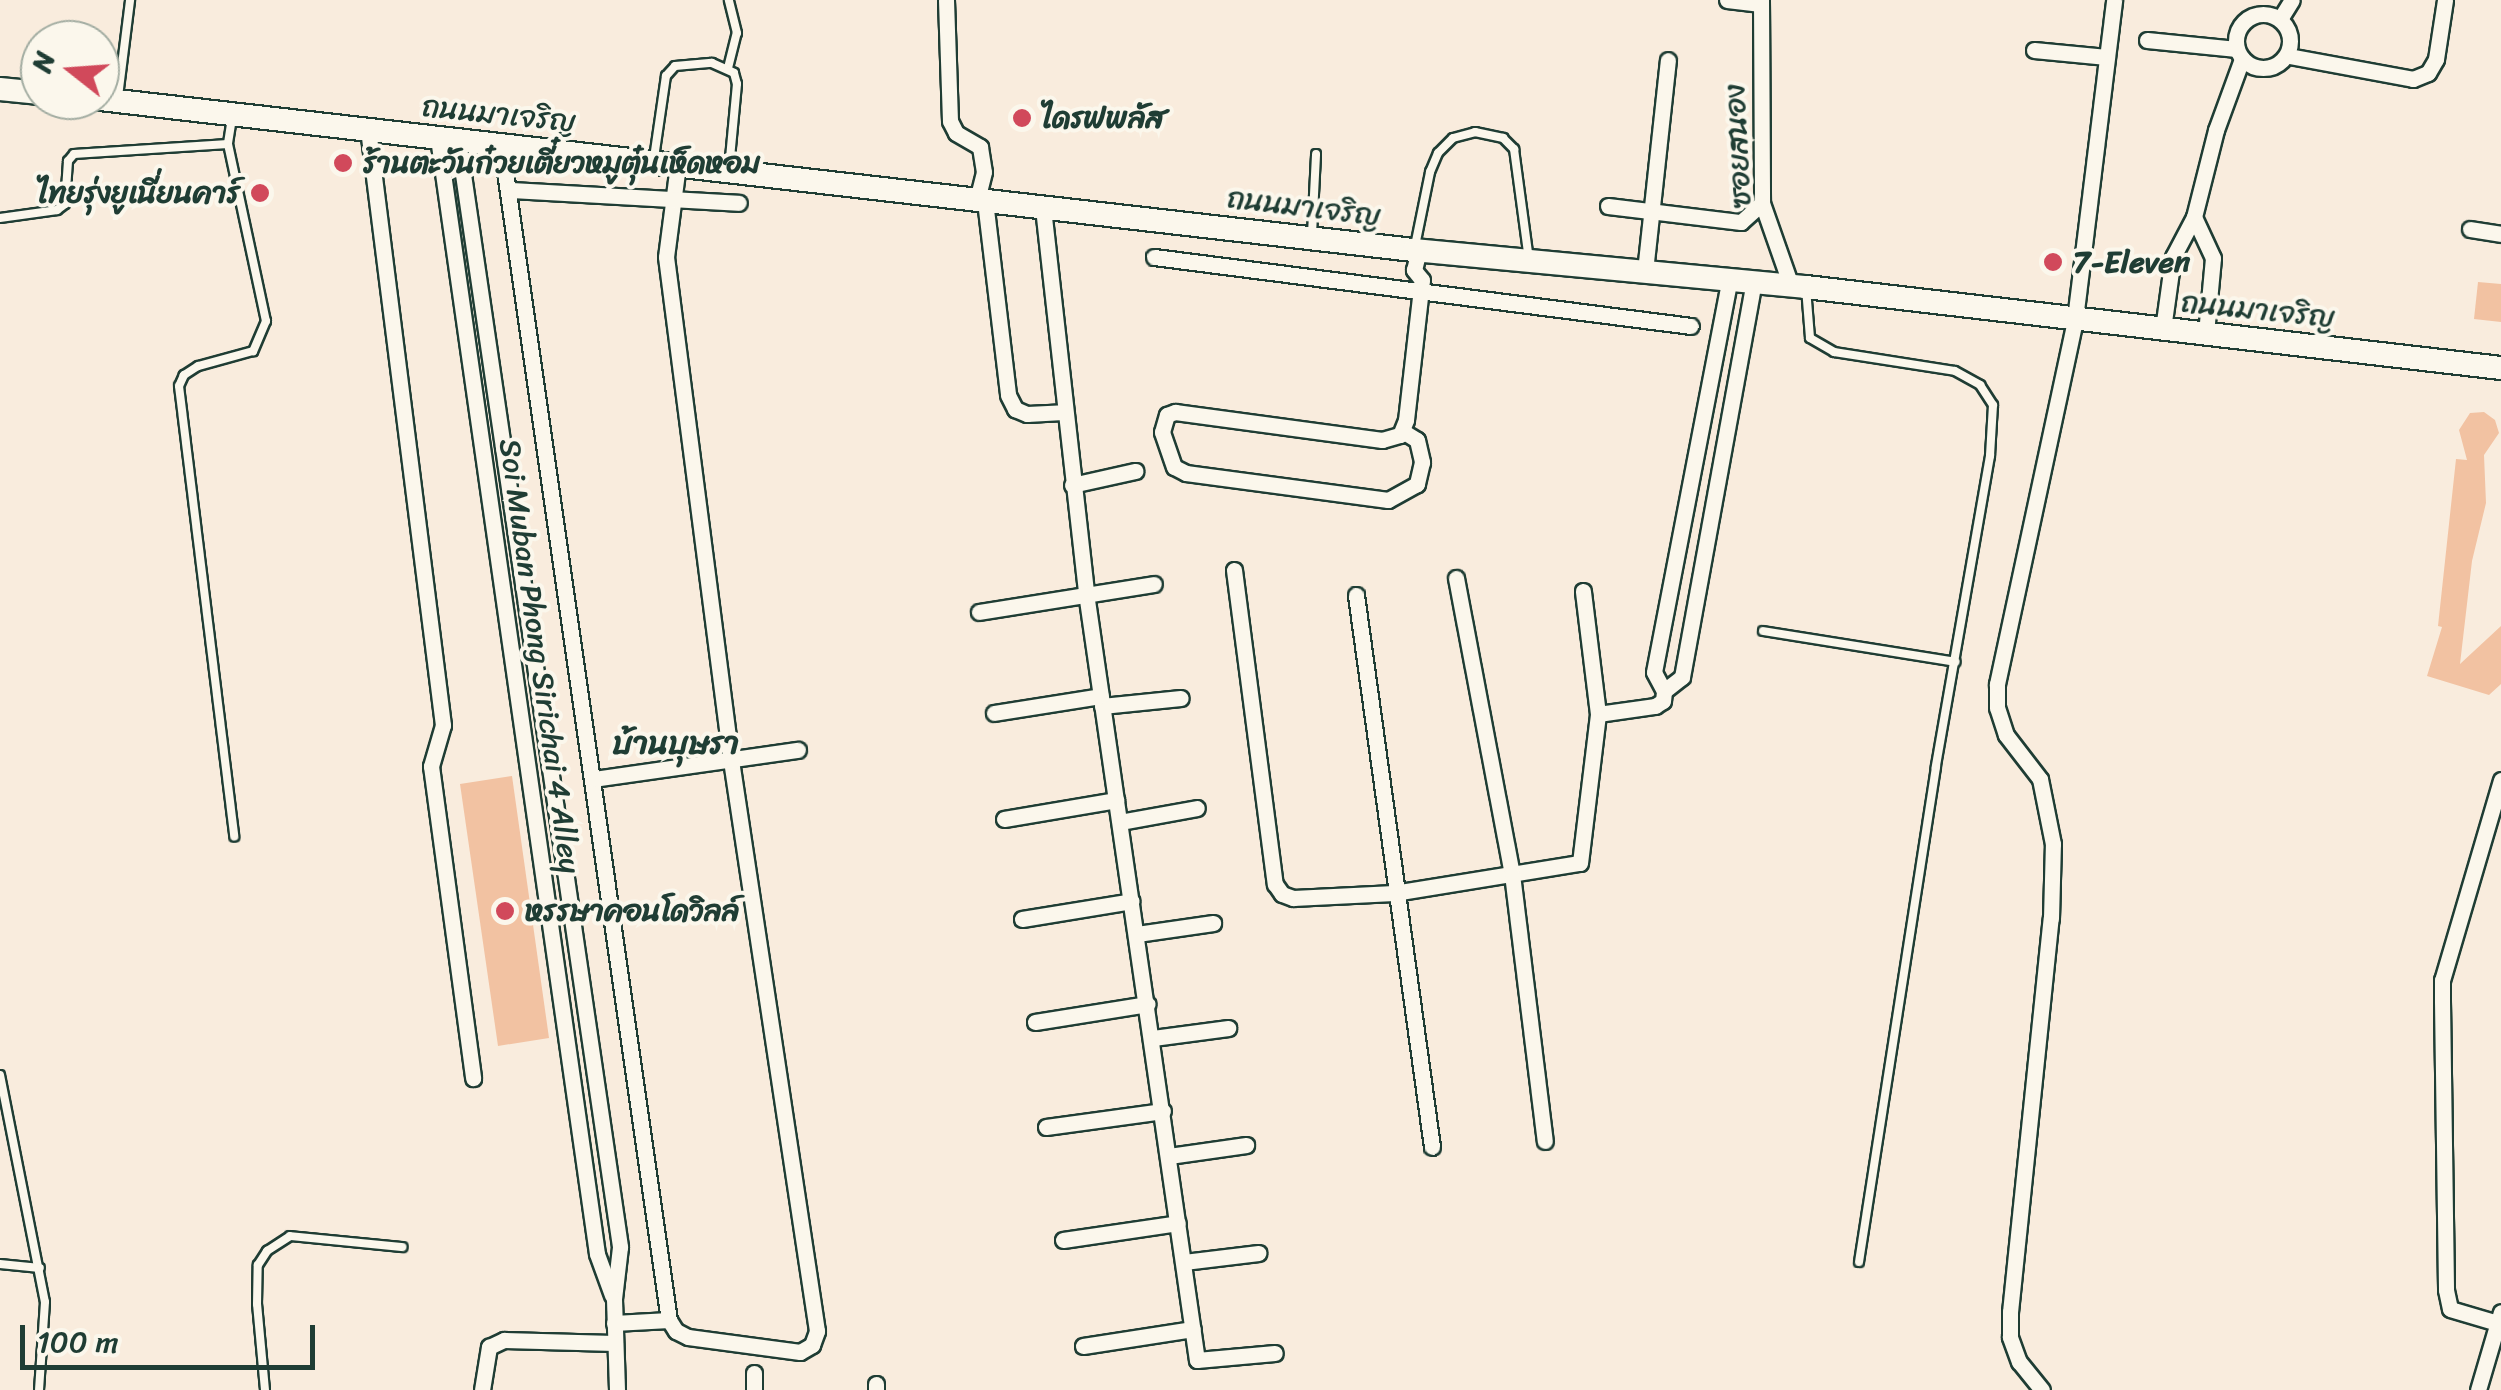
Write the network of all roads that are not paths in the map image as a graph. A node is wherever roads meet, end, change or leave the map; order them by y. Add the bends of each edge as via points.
1 (130, 0) edge
2 (729, 0) edge
3 (946, 0) edge
4 (1727, 0) edge
5 (2114, 0) edge
6 (2292, 0) edge
7 (2445, 0) edge
8 (1761, 2) edge
9 (2280, 19) junction
10 (2148, 40) dead end
11 (120, 45) edge
12 (2034, 50) dead end
13 (2239, 54) junction
14 (2288, 56) junction
15 (2107, 57) junction
16 (1668, 60) dead end
17 (728, 68) junction
18 (120, 101) edge
19 (233, 114) junction
20 (368, 129) junction
21 (448, 139) junction
22 (501, 143) junction
23 (228, 144) junction
24 (1316, 154) dead end
25 (653, 162) junction
26 (678, 166) junction
27 (729, 171) junction
28 (510, 190) junction
29 (671, 196) junction
30 (981, 200) junction
31 (739, 203) dead end
32 (1762, 204) junction
33 (1608, 206) dead end
34 (1042, 208) junction
35 (1654, 212) junction
36 (2194, 217) junction
37 (0, 218) edge
38 (2470, 230) dead end
39 (2501, 234) edge
40 (1312, 238) junction
41 (1424, 251) junction
42 (1154, 257) dead end
43 (1529, 261) junction
44 (1645, 271) junction
45 (1742, 281) junction
46 (1421, 286) junction
47 (1798, 287) junction
48 (2075, 319) junction
49 (1691, 326) dead end
50 (2163, 329) junction
51 (2206, 334) junction
52 (2501, 368) edge
53 (1062, 412) junction
54 (1404, 432) junction
55 (1136, 471) dead end
56 (1072, 485) junction
57 (1234, 570) dead end
58 (1456, 578) dead end
59 (1154, 584) dead end
60 (1583, 591) dead end
61 (1086, 593) junction
62 (1356, 595) dead end
63 (979, 612) dead end
64 (1763, 631) dead end
65 (1956, 662) junction
66 (1664, 691) junction
67 (1181, 698) dead end
68 (1101, 701) junction
69 (994, 712) dead end
70 (1598, 714) junction
71 (798, 750) dead end
72 (731, 760) junction
73 (593, 779) junction
74 (2501, 780) edge
75 (555, 784) junction
76 (532, 788) junction
77 (1116, 800) junction
78 (1197, 808) dead end
79 (1004, 819) dead end
80 (1120, 822) junction
81 (2494, 829) edge
82 (234, 838) dead end
83 (1512, 874) junction
84 (1394, 893) junction
85 (1132, 901) junction
86 (1022, 919) dead end
87 (1213, 923) dead end
88 (1137, 934) junction
89 (1148, 1004) junction
90 (1034, 1022) dead end
91 (1228, 1028) dead end
92 (1153, 1038) junction
93 (0, 1075) edge
94 (473, 1078) dead end
95 (1163, 1111) junction
96 (1046, 1127) dead end
97 (1545, 1141) dead end
98 (1246, 1145) dead end
99 (1432, 1147) dead end
100 (1169, 1156) junction
101 (1178, 1223) junction
102 (1064, 1240) dead end
103 (402, 1247) dead end
104 (1258, 1253) dead end
105 (1184, 1262) junction
106 (1859, 1262) dead end
107 (0, 1264) edge
108 (40, 1268) junction
109 (614, 1299) junction
110 (669, 1320) junction
111 (2500, 1320) edge
112 (614, 1323) junction
113 (1193, 1329) junction
114 (614, 1344) junction
115 (1083, 1346) dead end
116 (1275, 1353) dead end
117 (39, 1390) edge
118 (265, 1390) edge
119 (482, 1390) edge
120 (617, 1390) edge
121 (2042, 1390) edge
122 (2478, 1390) edge

1 - 11 lane
2 - 17 lane via 737,32
3 - 30 street via 950,121 956,134 980,147
4 - 8 street
5 - 15 street
6 - 9 street
7 - 14 street via 2436,59 2428,73 2413,79
8 - 32 street, ซอยสนอง
9 - 13 street via 2248,18 2236,38
9 - 14 street via 2291,39
10 - 13 street
12 - 15 street
13 - 14 street via 2262,69
13 - 36 street
15 - 48 street
16 - 35 street
17 - 25 lane via 688,64 666,76
17 - 27 lane via 737,84
18 - 19 main road, ถนนมาเจริญ
19 - 20 main road, ถนนมาเจริญ
19 - 23 lane
20 - 21 main road, ถนนมาเจริญ
20 - 94 street via 442,726 431,766
21 - 22 main road, ถนนมาเจริญ
21 - 75 street, Soi Muban Phong Sirichai 4 Alley
21 - 76 street, Soi Muban Phong Sirichai 4 Alley
22 - 25 main road, ถนนมาเจริญ
22 - 28 street
23 - 37 lane via 74,154 66,204
23 - 82 lane via 266,320 253,351 198,366 179,386
24 - 40 lane
25 - 26 main road, ถนนมาเจริญ
26 - 27 main road, ถนนมาเจริญ
26 - 29 street
27 - 30 main road, ถนนมาเจริญ
28 - 29 street
28 - 73 street
29 - 31 street
29 - 72 street via 666,257
30 - 34 main road, ถนนมาเจริญ
30 - 53 street via 1008,395 1027,414
32 - 35 street via 1742,222
32 - 47 street, ซอยสนอง
33 - 35 street
34 - 40 main road, ถนนมาเจริญ
34 - 53 street
35 - 44 street
36 - 50 street via 2173,257
36 - 51 street via 2213,258
38 - 39 street
40 - 41 main road, ถนนมาเจริญ
41 - 43 main road, ถนนมาเจริญ
41 - 43 lane via 1430,172 1438,153 1453,138 1475,132 1504,138 1514,150
41 - 46 street via 1414,270
42 - 46 street
43 - 44 main road, ถนนมาเจริญ
44 - 45 main road, ถนนมาเจริญ
45 - 47 main road, ถนนมาเจริญ
45 - 66 street via 1654,672
45 - 66 street via 1682,677
46 - 49 street
46 - 54 street
47 - 48 main road, ถนนมาเจริญ
47 - 65 lane via 1810,338 1834,352 1954,371 1980,385 1993,405
48 - 50 main road, ถนนมาเจริญ
48 - 121 street via 1997,708 2006,735 2040,780 2053,844 2010,1312 2019,1362
50 - 51 main road, ถนนมาเจริญ
51 - 52 main road, ถนนมาเจริญ
53 - 56 street
54 - 54 street via 1417,440 1417,484 1388,500 1186,473 1174,468 1162,432 1174,412 1382,440
55 - 56 street
56 - 61 street
57 - 84 street via 1274,884 1293,898
58 - 83 street
59 - 61 street
60 - 70 street
61 - 63 street
61 - 68 street
62 - 84 street
64 - 65 lane
65 - 106 lane
66 - 70 street via 1655,706
67 - 68 street
68 - 69 street
68 - 77 street
70 - 83 street via 1580,863
71 - 72 street
72 - 73 street
72 - 110 street via 817,1330 800,1352 688,1337
73 - 110 street
74 - 81 street
75 - 76 street
75 - 109 street, Soi Muban Phong Sirichai 4 Alley via 620,1247
76 - 109 street, Soi Muban Phong Sirichai 4 Alley via 597,1254
77 - 79 street
77 - 80 street
78 - 80 street
80 - 85 street
81 - 111 street via 2442,980 2446,1290 2450,1310
83 - 84 street
83 - 97 street
84 - 99 street
85 - 86 street
85 - 88 street
87 - 88 street
88 - 89 street
89 - 90 street
89 - 92 street
91 - 92 street
92 - 95 street
93 - 108 lane
95 - 96 street
95 - 100 street
98 - 100 street
100 - 101 street
101 - 102 street
101 - 105 street
103 - 118 lane via 290,1236 267,1251 258,1265 256,1304
104 - 105 street
105 - 113 street
107 - 108 lane
108 - 117 lane via 45,1302
109 - 112 street, Soi Muban Phong Sirichai 4 Alley
110 - 112 street
111 - 122 street
112 - 114 street, Soi Muban Phong Sirichai 4 Alley
113 - 115 street
113 - 116 street via 1197,1360
114 - 119 street via 504,1340 489,1346
114 - 120 street, Soi Muban Phong Sirichai 4 Alley

